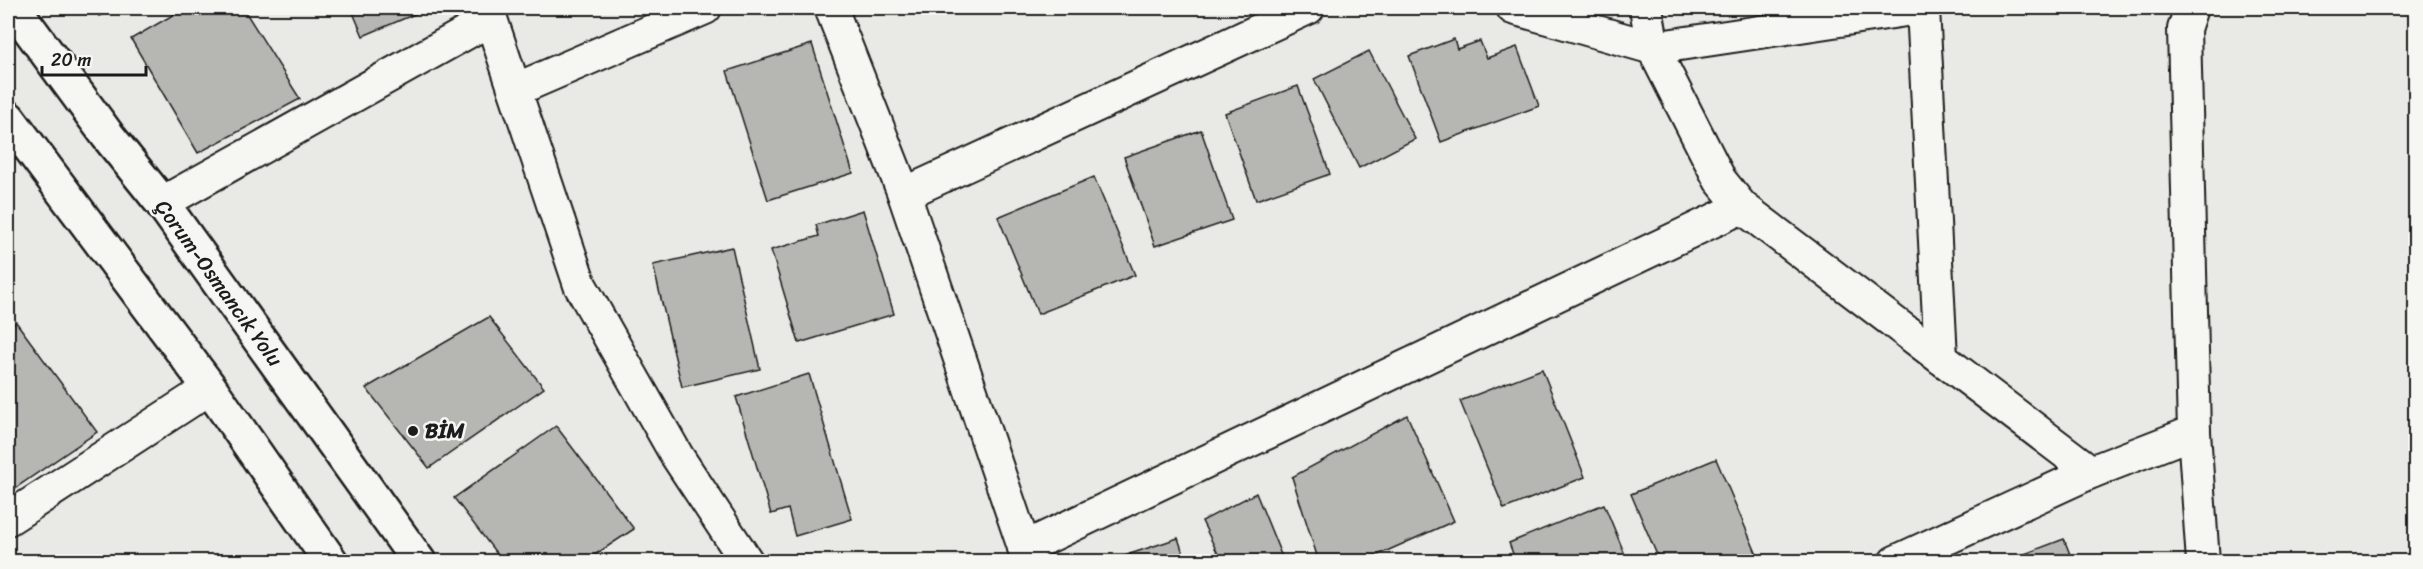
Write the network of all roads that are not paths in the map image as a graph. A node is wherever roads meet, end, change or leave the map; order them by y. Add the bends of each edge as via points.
1 (14, 8) edge
2 (705, 8) edge
3 (831, 8) edge
4 (1308, 8) edge
5 (1512, 8) edge
6 (1646, 8) edge
7 (1919, 8) edge
8 (1923, 8) edge
9 (2191, 8) edge
10 (491, 13) edge
11 (1653, 48) junction
12 (515, 90) junction
13 (8, 118) edge
14 (904, 194) junction
15 (162, 203) junction
16 (1742, 207) junction
17 (1941, 358) junction
18 (210, 388) junction
19 (2194, 432) junction
20 (2091, 472) junction
21 (8, 519) edge
22 (1027, 555) edge
23 (331, 561) edge
24 (419, 561) edge
25 (747, 561) edge
26 (1895, 561) edge
27 (2203, 561) edge

1 - 15 highway, Çorum-Osmancık Yolu
2 - 12 street
3 - 14 street
4 - 14 street
5 - 11 street
6 - 11 street
7 - 11 street
8 - 17 street
9 - 19 street via 2184,28
10 - 12 street
10 - 15 street
11 - 16 street via 1720,180
12 - 25 street via 580,285 677,456
13 - 18 highway
14 - 22 street
15 - 24 highway, Çorum-Osmancık Yolu
16 - 17 street
16 - 22 street
17 - 20 street
18 - 21 street
18 - 23 highway
19 - 20 street
19 - 27 street
20 - 26 street

